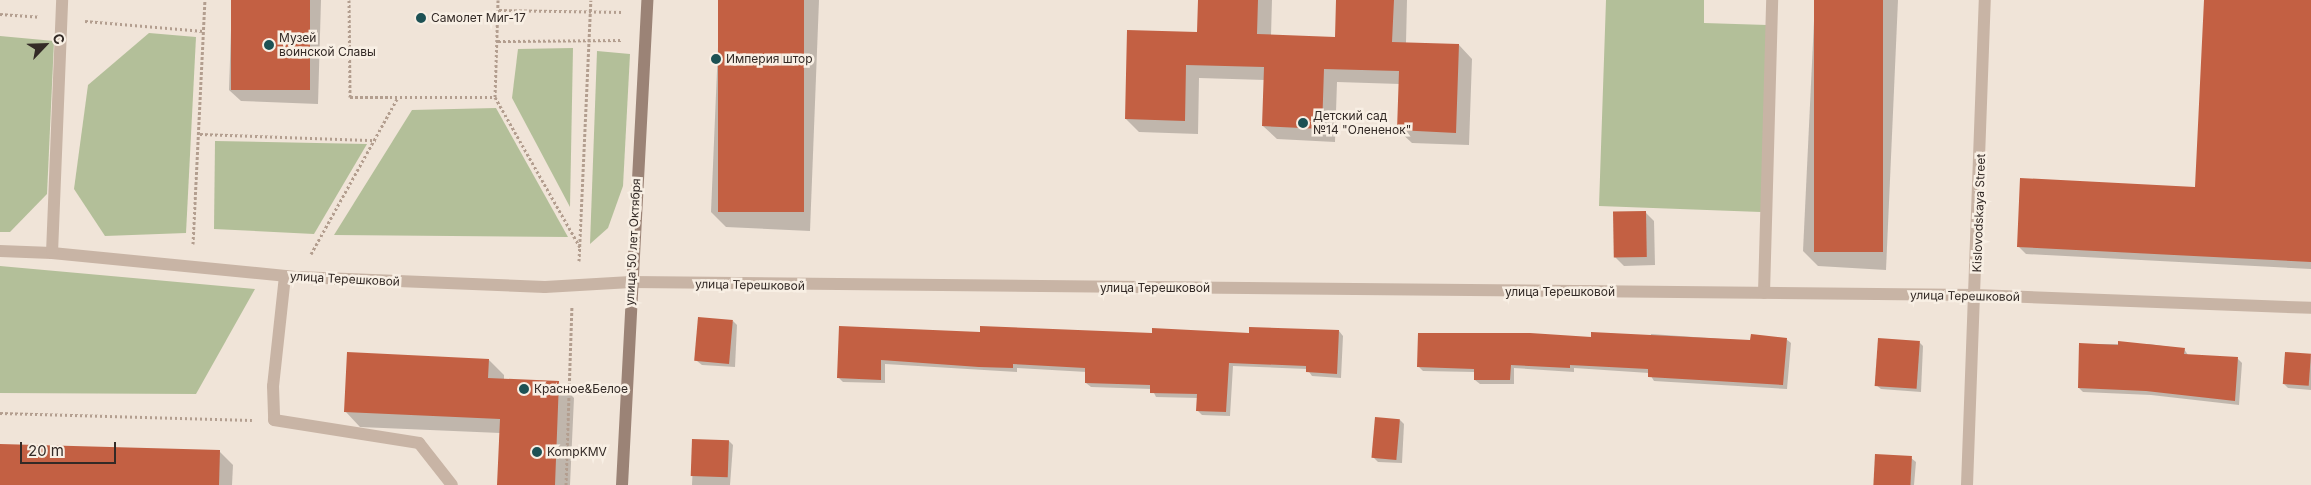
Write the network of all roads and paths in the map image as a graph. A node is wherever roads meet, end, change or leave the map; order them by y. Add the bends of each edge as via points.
1 (62, 0) edge
2 (205, 0) edge
3 (349, 0) edge
4 (498, 0) edge
5 (591, 0) edge
6 (1772, 0) edge
7 (1986, 0) edge
8 (647, 6) edge
9 (499, 10) junction
10 (590, 12) junction
11 (0, 14) edge
12 (62, 20) junction
13 (204, 31) junction
14 (589, 40) junction
15 (645, 40) junction
16 (498, 41) junction
17 (496, 96) junction
18 (398, 97) junction
19 (200, 134) junction
20 (376, 140) junction
21 (582, 250) junction
22 (0, 251) edge
23 (52, 253) junction
24 (192, 265) junction
25 (284, 276) junction
26 (298, 277) junction
27 (631, 282) junction
28 (574, 286) junction
29 (1764, 293) junction
30 (1976, 295) junction
31 (2311, 308) edge
32 (0, 413) edge
33 (274, 420) junction
34 (452, 485) edge
35 (566, 485) edge
36 (622, 485) edge
37 (1967, 485) edge

1 - 12 street
2 - 13 path
3 - 18 path via 350,97
4 - 9 path
5 - 10 path
6 - 29 street
7 - 30 street, Kislovodskaya Street
8 - 10 path
8 - 15 main road, улица 50 лет Октября
9 - 10 path
9 - 16 path
10 - 14 path
11 - 12 path
12 - 13 path
12 - 23 street
13 - 19 path
14 - 15 path
14 - 16 path
14 - 21 path
15 - 27 main road, улица 50 лет Октября
16 - 17 path
17 - 18 path
17 - 21 path
18 - 20 path
19 - 20 path
19 - 24 path
20 - 26 path
21 - 28 path
22 - 23 street, улица Терешковой
23 - 24 street, улица Терешковой
24 - 25 street, улица Терешковой
25 - 26 street, улица Терешковой
25 - 33 street via 273,386
26 - 28 street, улица Терешковой
27 - 28 street, улица Терешковой
27 - 29 street, улица Терешковой
27 - 36 main road, улица 50 лет Октября
28 - 35 path
29 - 30 street, улица Терешковой
30 - 31 street, улица Терешковой
30 - 37 street, Kislovodskaya Street
32 - 33 path
33 - 34 street via 419,443

